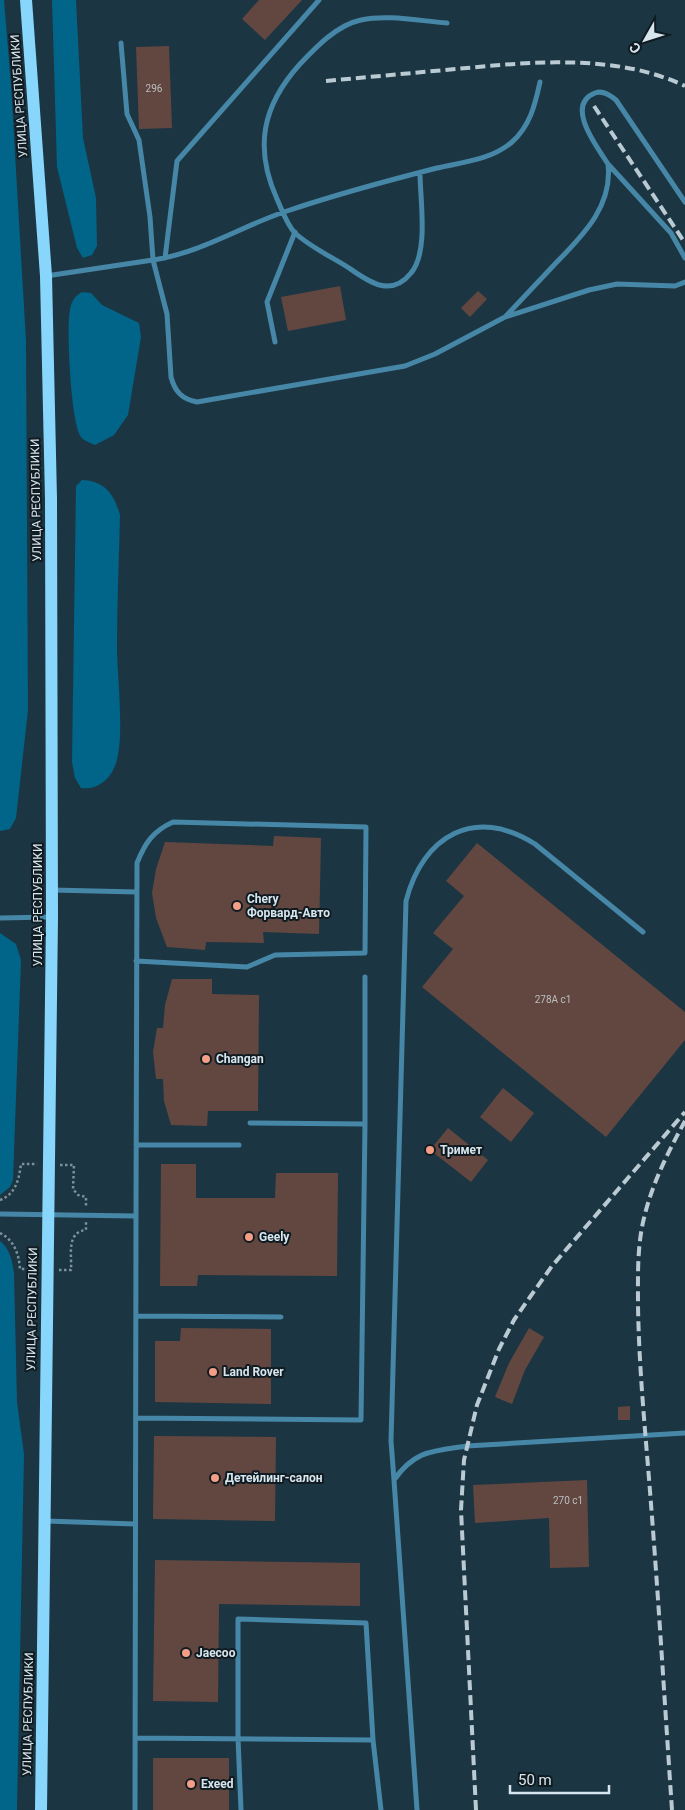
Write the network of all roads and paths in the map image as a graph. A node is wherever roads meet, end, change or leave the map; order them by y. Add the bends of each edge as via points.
1 (26, 0) edge
2 (319, 0) edge
3 (447, 23) dead end
4 (121, 43) dead end
5 (540, 82) dead end
6 (608, 164) junction
7 (420, 173) junction
8 (685, 202) edge
9 (283, 212) junction
10 (294, 232) junction
11 (165, 258) junction
12 (685, 258) edge
13 (153, 260) junction
14 (46, 276) junction
15 (685, 282) edge
16 (504, 317) junction
17 (275, 342) dead end
18 (52, 890) junction
19 (137, 892) junction
20 (52, 917) junction
21 (0, 918) edge
22 (643, 932) dead end
23 (136, 961) junction
24 (365, 977) dead end
25 (250, 1123) dead end
26 (365, 1124) junction
27 (136, 1145) junction
28 (239, 1145) dead end
29 (21, 1164) dead end
30 (74, 1165) dead end
31 (86, 1197) dead end
32 (0, 1200) edge
33 (0, 1214) edge
34 (47, 1214) junction
35 (136, 1216) junction
36 (86, 1230) dead end
37 (0, 1234) edge
38 (20, 1269) dead end
39 (71, 1270) dead end
40 (136, 1316) junction
41 (281, 1317) dead end
42 (136, 1418) junction
43 (685, 1433) edge
44 (394, 1480) junction
45 (43, 1521) junction
46 (136, 1524) junction
47 (135, 1738) junction
48 (238, 1738) junction
49 (373, 1740) junction
50 (41, 1810) edge
51 (135, 1810) edge
52 (241, 1810) edge
53 (381, 1810) edge
54 (417, 1810) edge

1 - 14 main road, УЛИЦА РЕСПУБЛИКИ
2 - 11 lane via 177,161
3 - 9 lane via 380,17 359,20 327,38 294,71 268,120 263,138 263,159 269,182
4 - 13 lane via 128,114 139,140
5 - 7 lane via 527,124 512,142 490,156
6 - 8 lane via 582,119 584,102 597,92 616,100
6 - 12 lane via 671,233
6 - 16 lane via 606,195 593,222
7 - 9 lane
7 - 10 lane via 422,237 419,257 404,280 388,286 372,284
9 - 10 lane
9 - 11 lane via 209,244
10 - 17 lane via 267,302
11 - 13 lane
13 - 14 lane
13 - 16 lane via 167,314 174,387 187,400 197,402 405,366 435,354
14 - 18 main road, УЛИЦА РЕСПУБЛИКИ via 51,499
15 - 16 lane via 675,286 617,284
18 - 19 lane
18 - 20 main road, УЛИЦА РЕСПУБЛИКИ
19 - 23 lane
19 - 23 lane via 137,863 143,848 151,835 173,822 366,827 365,953 275,955 247,967
20 - 21 lane
20 - 34 main road, УЛИЦА РЕСПУБЛИКИ
22 - 44 lane via 535,844 517,832 501,828 468,828 440,841 428,853 411,882 406,900 391,1441
23 - 27 lane
24 - 26 lane
25 - 26 lane
26 - 42 lane via 361,1420
27 - 28 lane
27 - 35 lane
29 - 32 path via 16,1187
30 - 31 path via 73,1189
33 - 34 lane
34 - 35 lane
34 - 45 main road, УЛИЦА РЕСПУБЛИКИ
35 - 40 lane
36 - 39 path via 72,1239
37 - 38 path via 17,1250
40 - 41 lane
40 - 42 lane
42 - 46 lane
43 - 44 lane via 440,1449 412,1459
44 - 54 lane
45 - 46 lane
45 - 50 main road, УЛИЦА РЕСПУБЛИКИ
46 - 47 lane
47 - 48 lane
47 - 51 lane
48 - 49 lane
48 - 49 lane via 238,1619 366,1623
48 - 52 lane
49 - 53 lane

